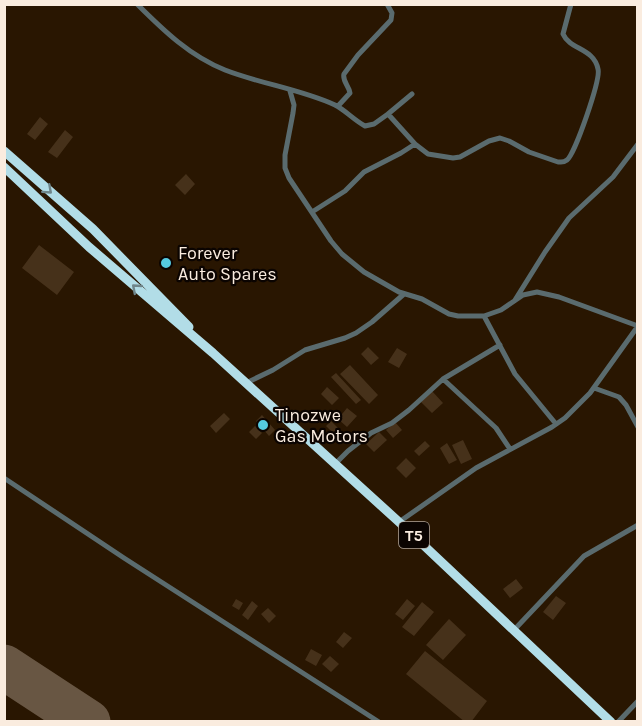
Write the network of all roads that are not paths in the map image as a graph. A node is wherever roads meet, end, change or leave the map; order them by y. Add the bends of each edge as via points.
1 (137, 4) edge
2 (387, 4) edge
3 (571, 4) edge
4 (290, 91) junction
5 (412, 94) dead end
6 (338, 106) junction
7 (388, 114) junction
8 (415, 144) junction
9 (638, 144) edge
10 (4, 151) edge
11 (4, 167) edge
12 (312, 212) junction
13 (404, 294) junction
14 (514, 301) junction
15 (484, 316) junction
16 (638, 326) edge
17 (500, 345) junction
18 (213, 353) junction
19 (443, 379) junction
20 (246, 383) junction
21 (594, 388) junction
22 (556, 424) junction
23 (638, 428) edge
24 (510, 449) junction
25 (335, 464) junction
26 (4, 478) edge
27 (399, 522) junction
28 (638, 525) edge
29 (514, 630) junction
30 (638, 701) edge
31 (378, 722) edge
32 (611, 722) edge
33 (618, 722) edge

1 - 4 street via 204,61
2 - 6 street via 391,20 344,74 350,93
3 - 8 street via 563,34 590,54 599,70 588,110 567,160 558,162 500,138 453,158 428,154
4 - 6 street
4 - 12 street via 294,105 285,168
5 - 7 street
6 - 7 street via 365,126
7 - 8 street
8 - 12 street via 364,172 345,191
9 - 14 street via 613,177 569,218
10 -> 18 highway, T5 via 93,230
18 -> 11 highway, T5
12 - 13 street via 342,254 364,272
13 - 15 street via 449,314
13 - 20 street via 356,333 305,350
14 - 15 street
14 - 16 street via 529,293 548,294
15 - 17 street
16 - 21 street
17 - 19 street
17 - 22 street via 521,382
18 - 20 highway, T5
19 - 24 street via 490,421
19 - 25 street via 409,410 371,433
20 - 25 highway, T5
21 - 22 street
21 - 23 street via 620,397
22 - 24 street
24 - 27 street
25 - 27 highway, T5
26 - 31 street
27 - 29 highway, T5
28 - 29 street via 584,556
29 - 32 highway, T5
30 - 33 street

